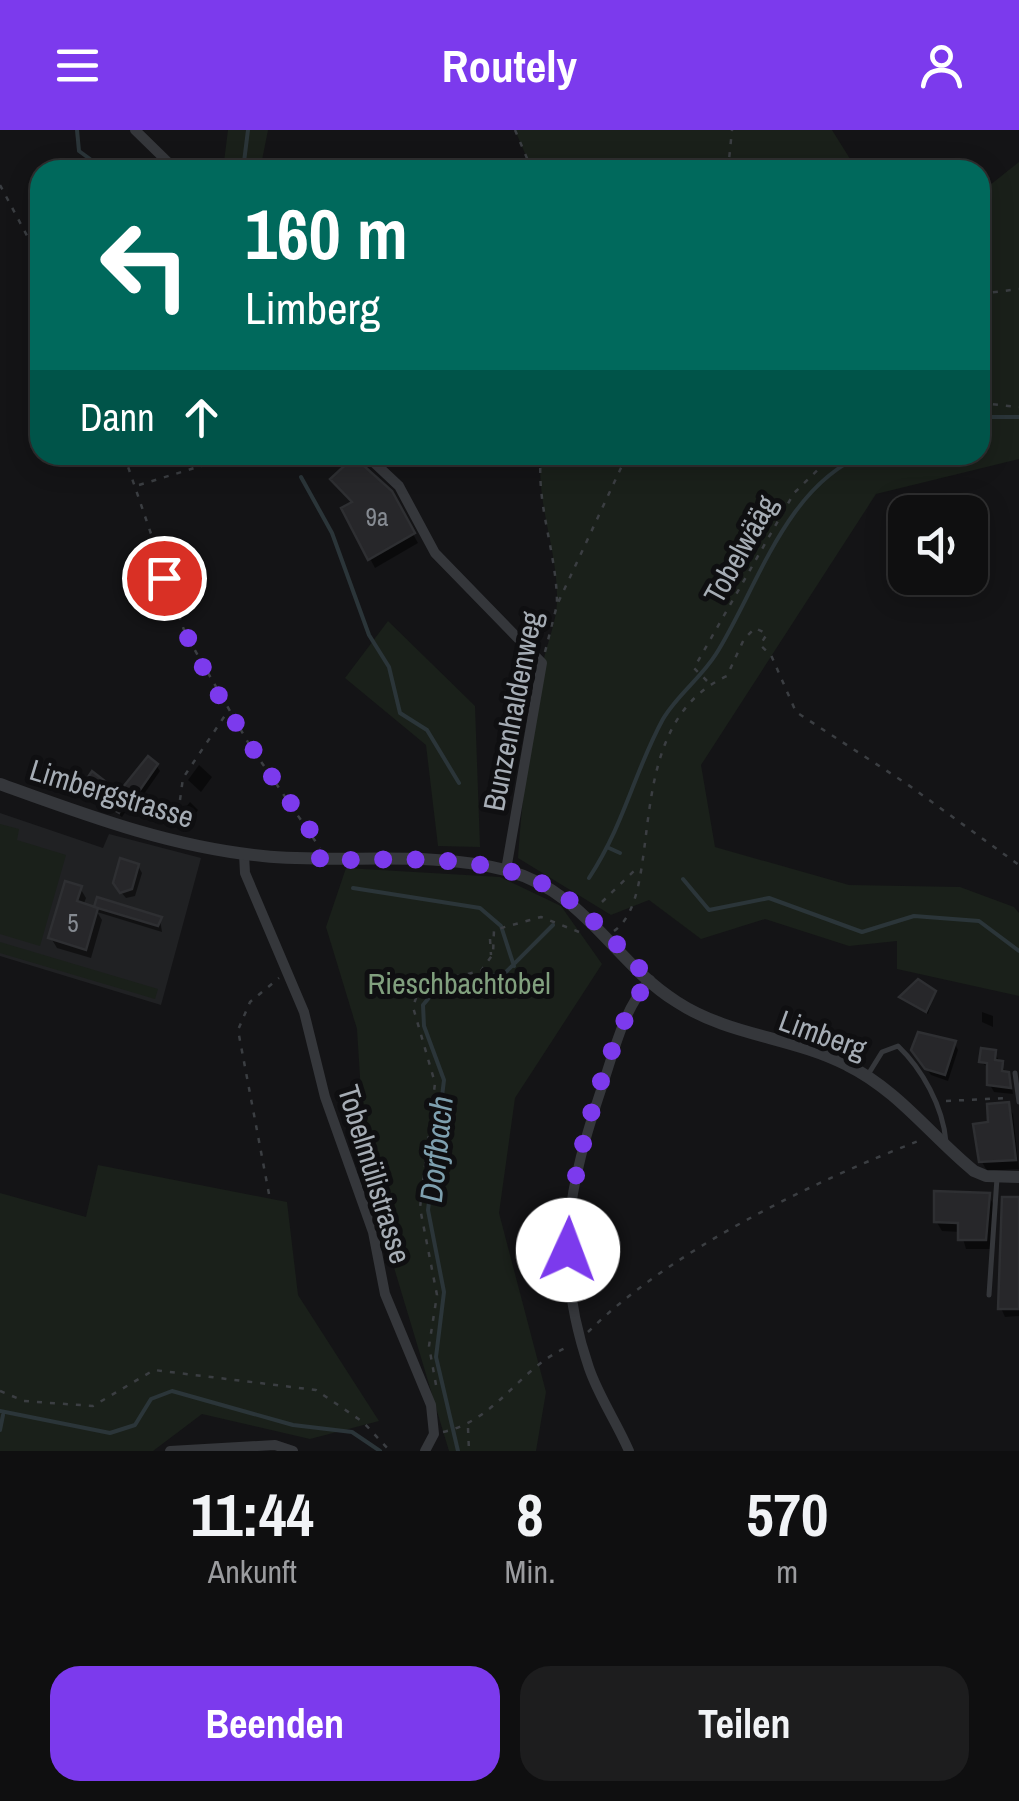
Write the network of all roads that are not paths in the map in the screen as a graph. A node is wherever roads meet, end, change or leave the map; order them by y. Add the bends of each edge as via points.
1 (136, 130) edge
2 (166, 160) edge
3 (377, 465) edge
4 (0, 784) edge
5 (244, 854) junction
6 (506, 870) junction
7 (608, 935) joint
8 (650, 980) junction
9 (1015, 1072) dead end
10 (868, 1076) junction
11 (1019, 1099) edge
12 (941, 1139) junction
13 (1019, 1177) edge
14 (998, 1178) junction
15 (989, 1295) dead end
16 (170, 1451) edge
17 (293, 1451) edge
18 (426, 1451) edge
19 (629, 1451) edge

1 - 2 street
3 - 6 street, Bunzenhaldenweg via 399,486 444,564 542,663
4 - 5 street, Limbergstrasse via 154,837
5 - 6 street, Limbergstrasse
5 - 18 street, Tobelmülistrasse via 245,872 304,1012 325,1097 373,1232 388,1304 431,1406 434,1434
6 - 7 street, Limbergstrasse via 564,897
7 - 8 street, Limberg
8 - 10 street, Limberg via 699,1016
8 - 19 street via 630,1005 572,1178 566,1224 581,1340
9 - 11 lane
10 - 12 street, Limberg
10 - 12 lane via 882,1052 898,1046 925,1077
12 - 14 street, Limberg via 974,1171
13 - 14 street
14 - 15 lane
16 - 17 street via 264,1445

